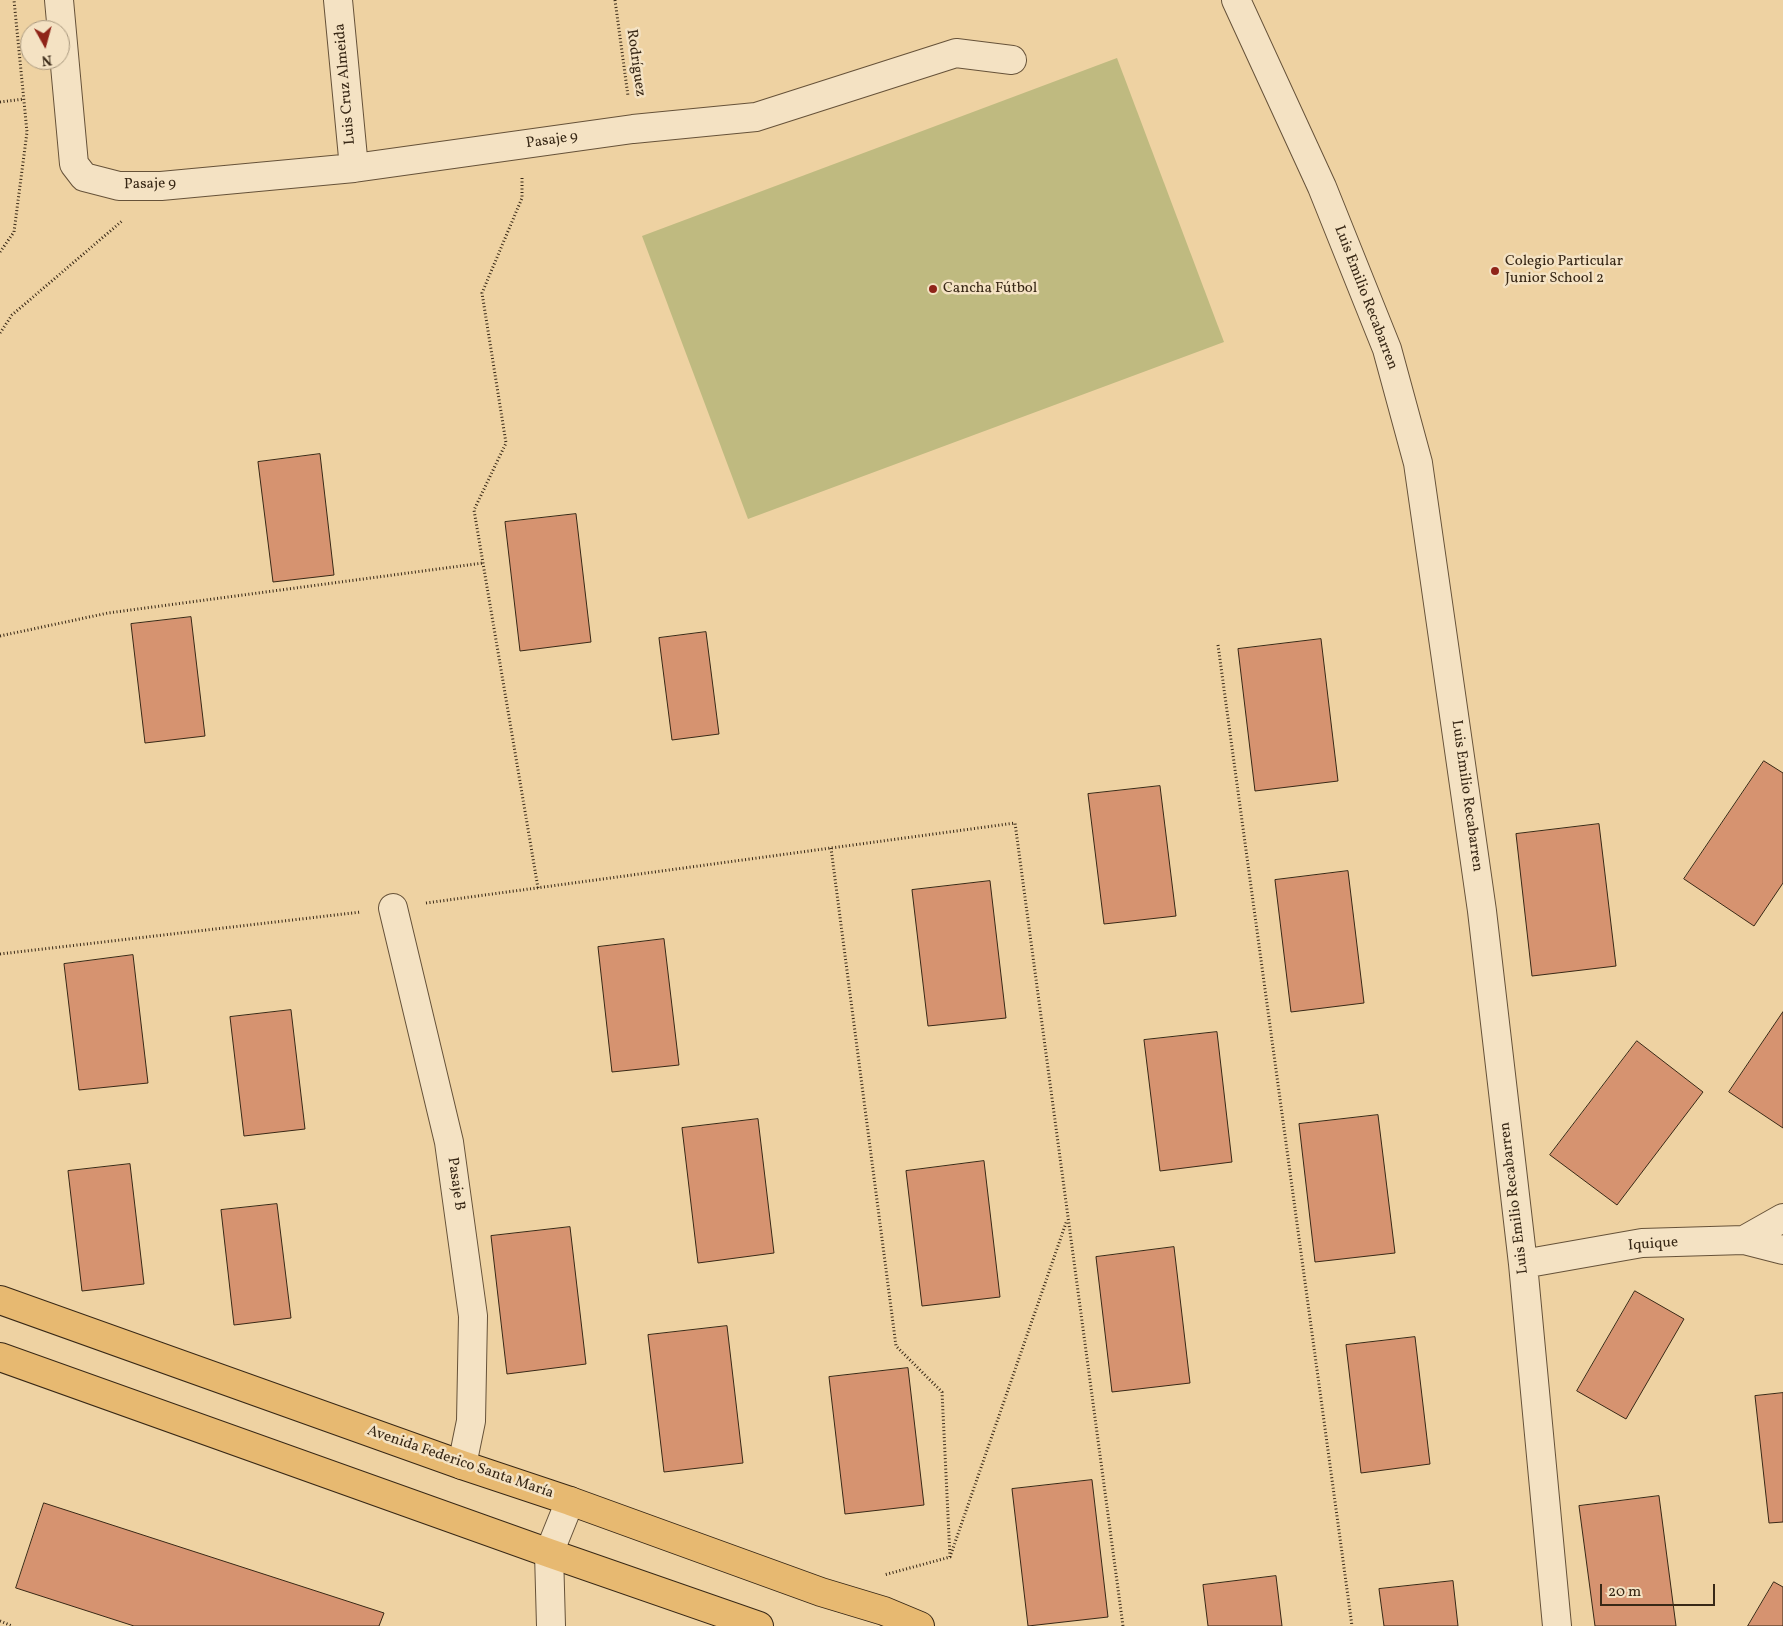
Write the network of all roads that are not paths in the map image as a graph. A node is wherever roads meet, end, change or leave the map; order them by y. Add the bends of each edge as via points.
1 (59, 0) edge
2 (338, 0) edge
3 (1236, 0) edge
4 (1012, 60) dead end
5 (354, 168) junction
6 (393, 908) road end
7 (1783, 1218) edge
8 (1744, 1240) junction
9 (1783, 1250) edge
10 (1523, 1264) junction
11 (0, 1300) edge
12 (0, 1357) edge
13 (462, 1465) junction
14 (570, 1501) junction
15 (549, 1553) junction
16 (551, 1626) edge
17 (759, 1626) edge
18 (920, 1626) edge
19 (1557, 1626) edge

1 - 5 street, Pasaje 9 via 74,164 84,177 120,186 162,186
2 - 5 street, Luis Cruz Almeida
3 - 10 street, Luis Emilio Recabarren via 1322,188 1383,340 1418,464 1482,911
4 - 5 street, Pasaje 9 via 956,53 756,118 633,129
6 - 13 street, Pasaje B via 449,1142 473,1316 472,1421
7 - 8 street
8 - 9 street, Iquique
8 - 10 street, Iquique via 1642,1243
10 - 19 street, Luis Emilio Recabarren
11 - 13 main road, Avenida Federico Santa María
12 - 15 main road
13 - 14 main road, Avenida Federico Santa María
14 - 15 street
14 - 18 main road, Avenida Federico Santa María
15 - 16 street
15 - 17 main road

